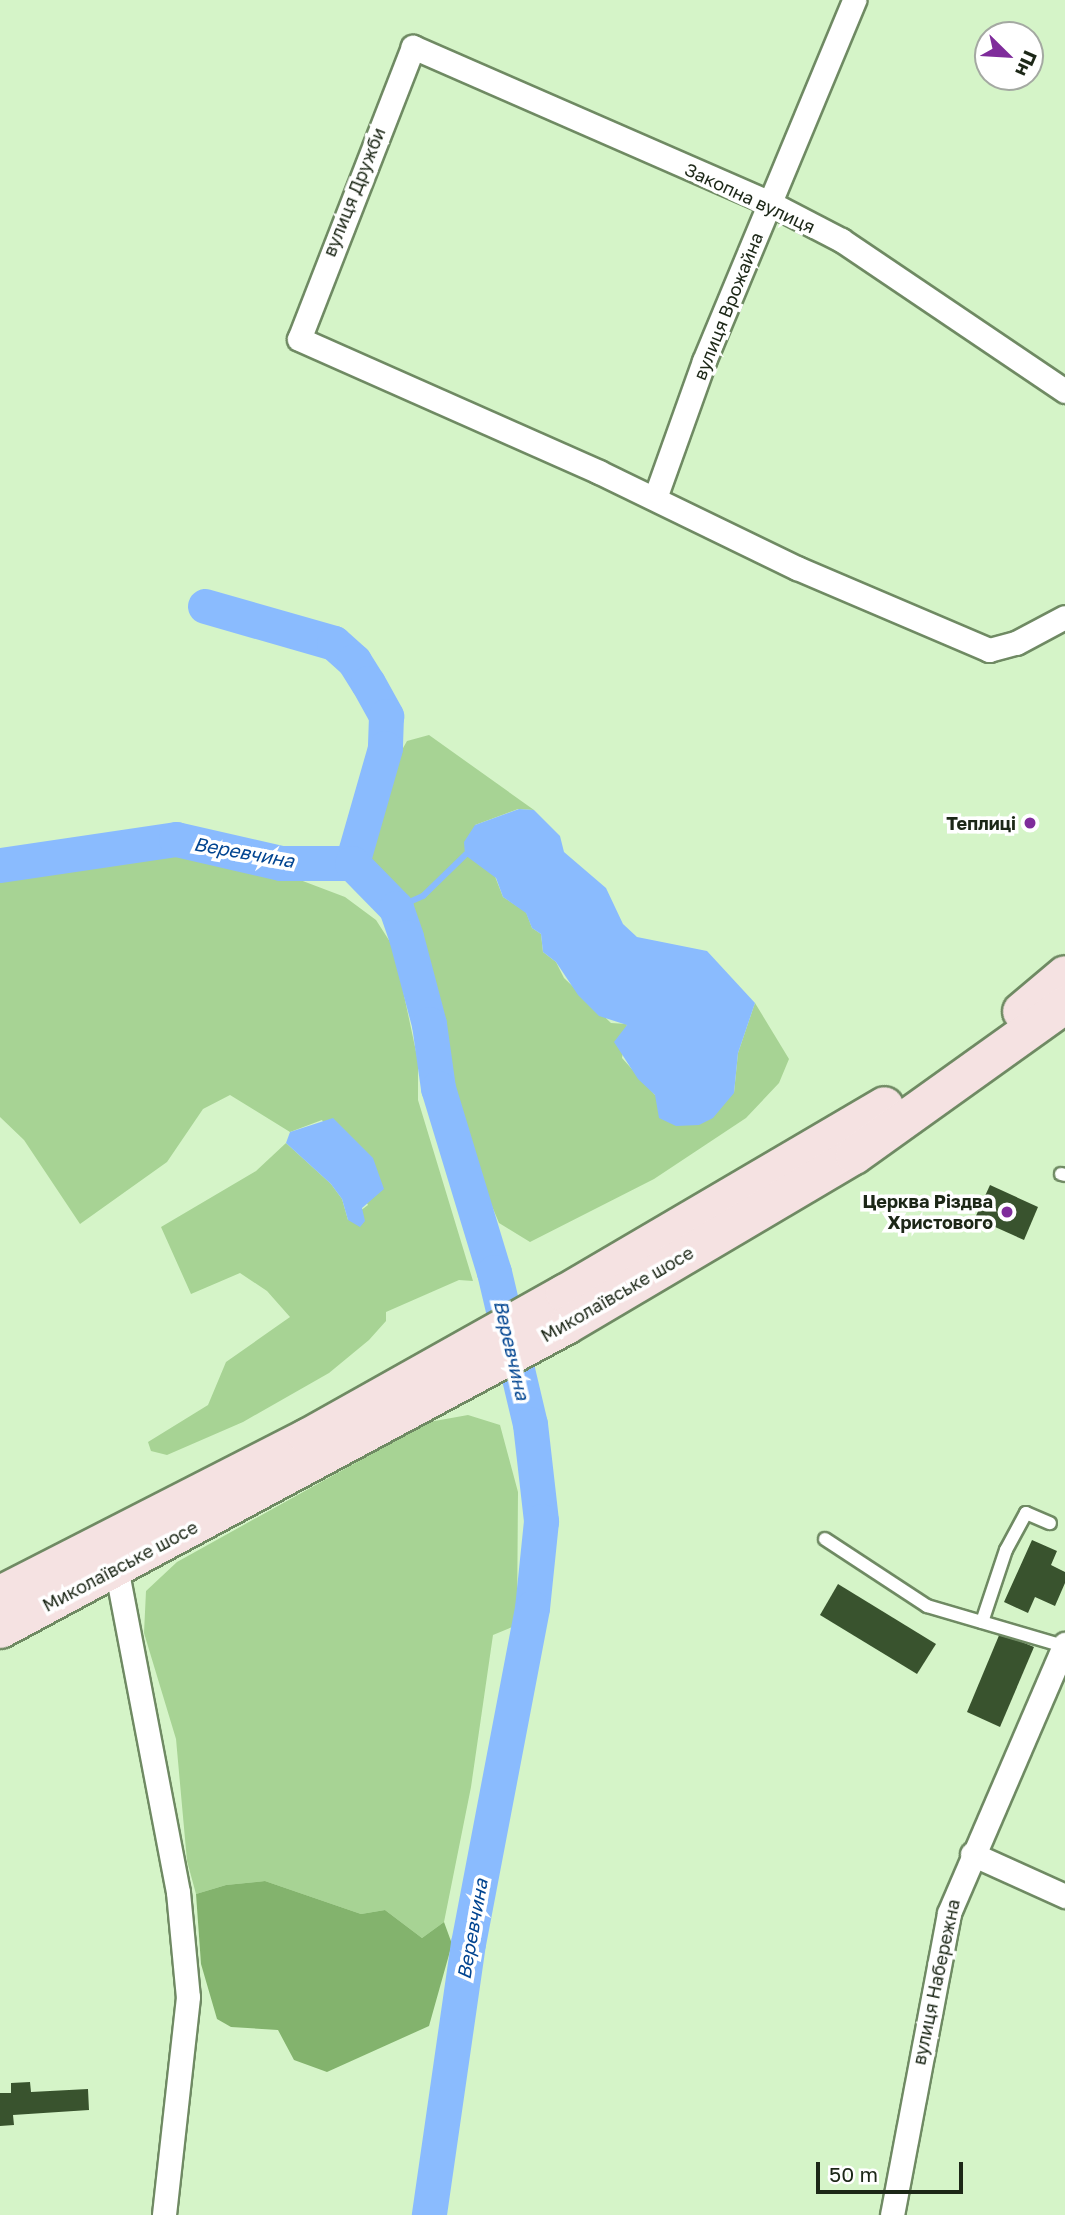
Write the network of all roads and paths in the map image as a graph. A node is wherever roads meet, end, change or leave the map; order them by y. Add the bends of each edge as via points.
1 (853, 0) edge
2 (413, 47) joint
3 (770, 203) junction
4 (1065, 391) edge
5 (655, 498) junction
6 (1065, 617) edge
7 (1065, 974) edge
8 (1065, 1004) edge
9 (565, 1309) junction
10 (459, 1369) junction
11 (1050, 1523) dead end
12 (825, 1539) dead end
13 (116, 1567) junction
14 (0, 1594) edge
15 (982, 1622) junction
16 (0, 1629) edge
17 (1064, 1645) edge
18 (972, 1854) junction
19 (1065, 1896) edge
20 (164, 2215) edge
21 (892, 2215) edge

1 - 3 street, вулиця Врожайна
2 - 3 street, Закопна вулиця
2 - 5 street, вулиця Дружби via 299,339
3 - 4 street, Закопна вулиця via 841,240
3 - 5 street, вулиця Врожайна
5 - 6 street via 797,568 989,650 1016,643
7 - 9 main road, Миколаївське шосе via 975,1044
8 - 9 main road, Миколаївське шосе via 854,1155
9 - 10 main road, Миколаївське шосе
10 - 13 main road, Миколаївське шосе
10 - 14 main road, Миколаївське шосе via 307,1437
11 - 15 lane via 1026,1513 1006,1550
12 - 15 lane via 927,1606
13 - 16 main road, Миколаївське шосе
13 - 20 street via 178,1892 188,1997
15 - 17 lane
17 - 18 street, вулиця Набережна
18 - 19 street
18 - 21 street, вулиця Набережна via 943,1937

